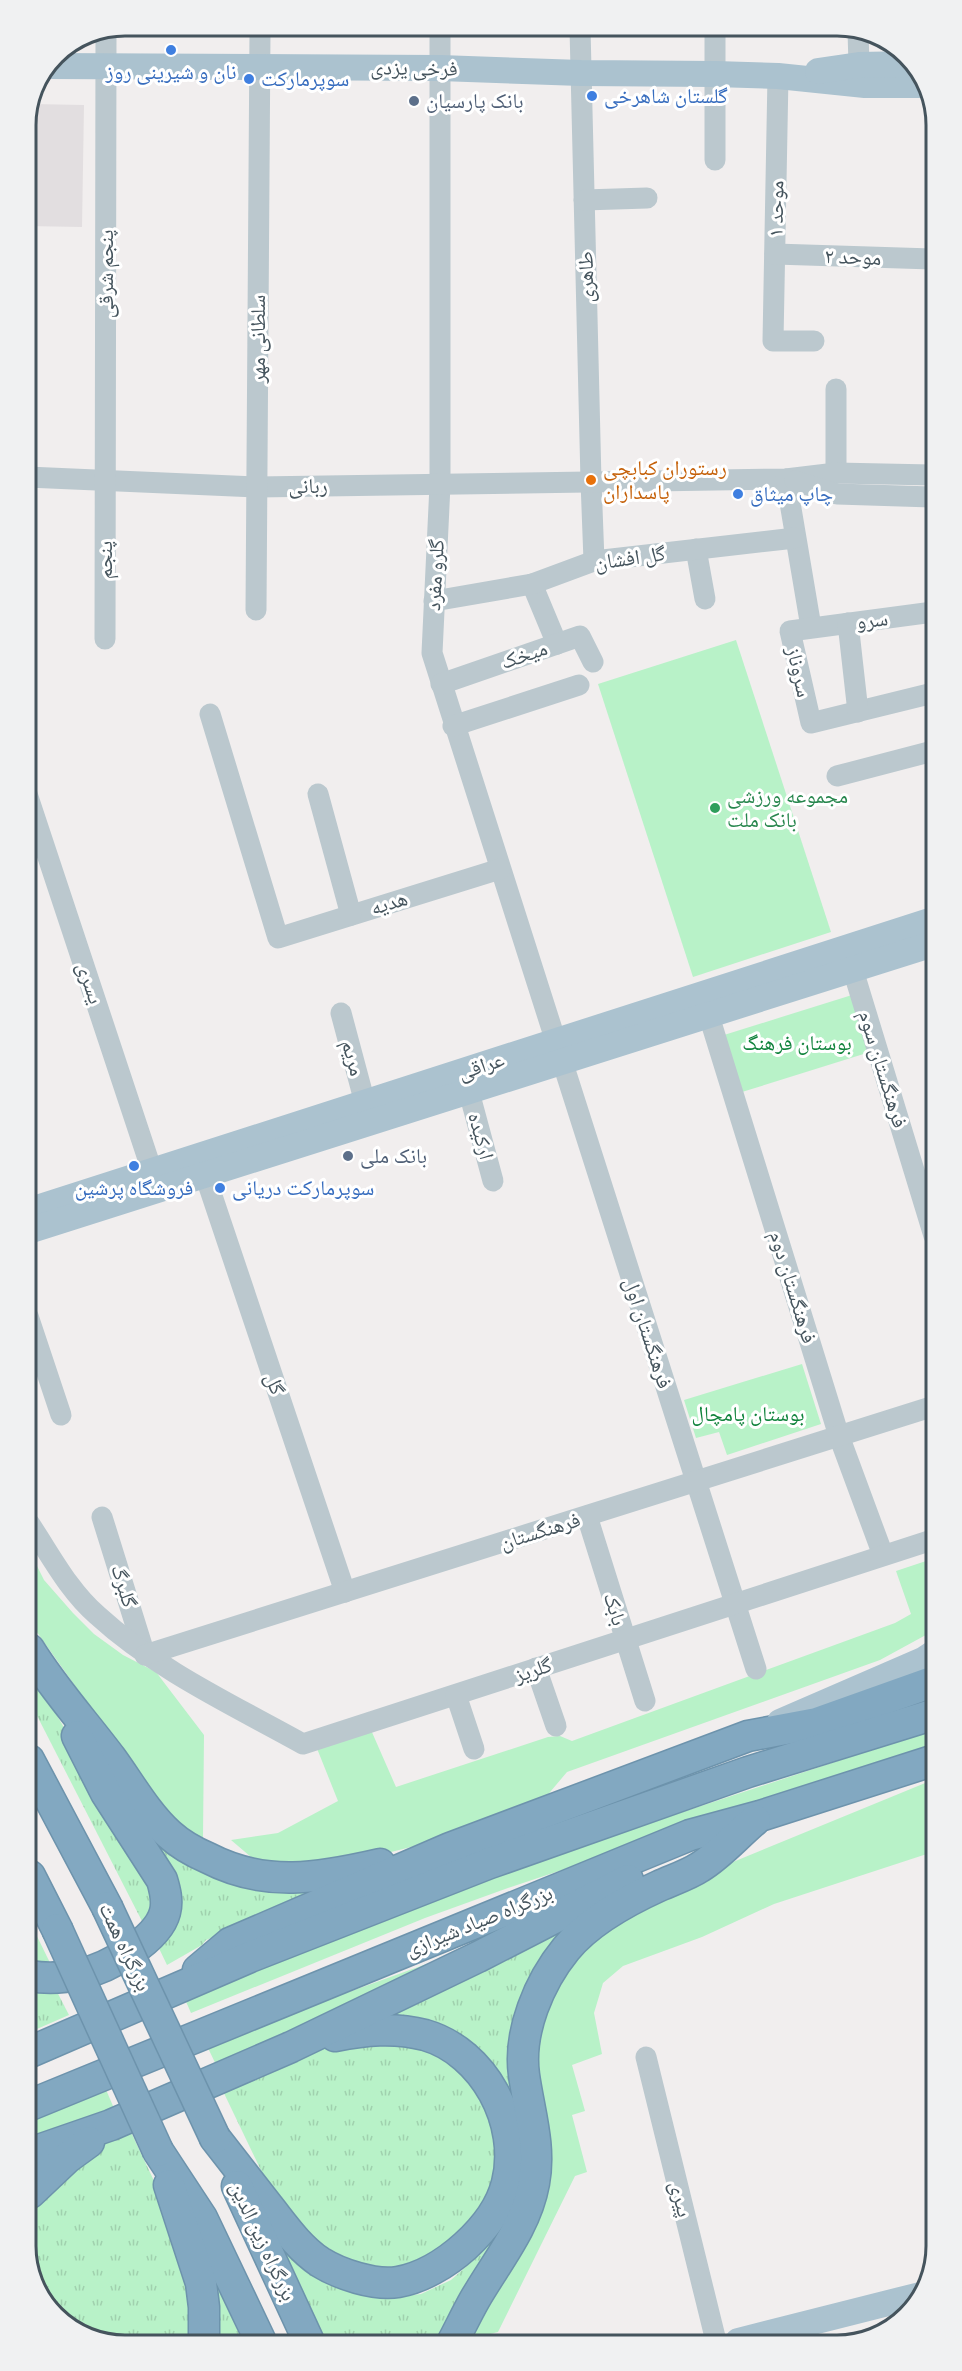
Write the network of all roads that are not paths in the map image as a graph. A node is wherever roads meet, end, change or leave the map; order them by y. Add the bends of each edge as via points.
1 (260, 36) edge
2 (440, 36) edge
3 (580, 36) edge
4 (715, 36) edge
5 (106, 38) edge
6 (858, 39) edge
7 (902, 64) edge
8 (859, 65) junction
9 (58, 66) edge
10 (106, 67) junction
11 (259, 67) junction
12 (440, 68) junction
13 (581, 73) junction
14 (715, 74) junction
15 (778, 76) junction
16 (916, 85) edge
17 (715, 160) dead end
18 (647, 198) dead end
19 (584, 200) junction
20 (775, 254) junction
21 (926, 260) edge
22 (814, 341) dead end
23 (836, 389) dead end
24 (836, 473) junction
25 (926, 475) edge
26 (36, 477) edge
27 (786, 479) junction
28 (105, 481) junction
29 (591, 481) junction
30 (440, 485) junction
31 (257, 487) junction
32 (926, 497) edge
33 (795, 538) junction
34 (696, 549) junction
35 (594, 561) junction
36 (532, 584) junction
37 (705, 599) dead end
38 (434, 601) junction
39 (256, 610) dead end
40 (926, 613) edge
41 (848, 623) junction
42 (811, 627) junction
43 (105, 639) dead end
44 (557, 644) junction
45 (593, 662) dead end
46 (441, 684) junction
47 (579, 685) dead end
48 (926, 695) edge
49 (858, 712) junction
50 (210, 714) dead end
51 (453, 726) junction
52 (926, 753) edge
53 (837, 776) dead end
54 (318, 794) dead end
55 (36, 821) edge
56 (500, 869) junction
57 (351, 915) junction
58 (926, 922) edge
59 (926, 946) edge
60 (853, 970) junction
61 (341, 1013) dead end
62 (709, 1016) junction
63 (558, 1052) junction
64 (469, 1092) junction
65 (365, 1103) junction
66 (201, 1166) junction
67 (152, 1171) junction
68 (493, 1181) dead end
69 (36, 1208) edge
70 (926, 1210) edge
71 (36, 1228) edge
72 (36, 1340) edge
73 (926, 1409) edge
74 (61, 1415) dead end
75 (839, 1436) junction
76 (696, 1482) junction
77 (587, 1516) junction
78 (102, 1517) dead end
79 (36, 1534) edge
80 (926, 1542) edge
81 (884, 1556) junction
82 (345, 1592) junction
83 (735, 1604) junction
84 (624, 1640) junction
85 (145, 1654) junction
86 (926, 1658) edge
87 (36, 1660) edge
88 (536, 1668) junction
89 (756, 1669) dead end
90 (926, 1684) edge
91 (456, 1695) junction
92 (645, 1701) dead end
93 (926, 1717) edge
94 (556, 1726) dead end
95 (748, 1736) junction
96 (474, 1749) dead end
97 (926, 1763) edge
98 (36, 1771) edge
99 (760, 1816) junction
100 (450, 1848) junction
101 (36, 1888) edge
102 (36, 1976) edge
103 (177, 1988) junction
104 (291, 2047) junction
105 (36, 2049) edge
106 (646, 2057) dead end
107 (36, 2103) edge
108 (111, 2126) junction
109 (215, 2138) junction
110 (36, 2151) edge
111 (158, 2151) junction
112 (36, 2187) edge
113 (909, 2298) edge
114 (204, 2335) edge
115 (258, 2335) edge
116 (306, 2335) edge
117 (456, 2335) edge
118 (715, 2335) edge
119 (763, 2335) edge

1 - 11 street, سلطانی مهر
2 - 12 street, گلرو مفرد
3 - 13 street, طاهری
4 - 14 street
5 - 10 street, پنجم شرقی
6 - 8 street
7 - 8 main road, فرخی یزدی
8 - 15 main road, فرخی یزدی
9 - 10 main road, فرخی یزدی
10 - 11 main road, فرخی یزدی
10 - 28 street, پنجم شرقی
11 - 12 main road, فرخی یزدی
11 - 31 street, سلطانی مهر
12 - 13 main road, فرخی یزدی
12 - 30 street, گلرو مفرد
13 - 14 main road, فرخی یزدی
13 - 19 street, طاهری
14 - 15 main road, فرخی یزدی
14 - 17 street
15 - 16 main road, فرخی یزدی via 866,85
15 - 20 street, موحد ۱
18 - 19 street
19 - 29 street, طاهری
20 - 21 street, موحد ۲
20 - 22 street, موحد ۱ via 772,341
23 - 24 street
24 - 25 street
24 - 27 street
26 - 28 street, ربانی
27 - 29 street, ربانی
27 - 32 street via 837,494
27 - 33 street, سروناز
28 - 31 street, ربانی
28 - 43 street, پنجم
29 - 30 street, ربانی
29 - 35 street, طاهری
30 - 31 street, ربانی
30 - 38 street, گلرو مفرد
31 - 39 street, سلطانی مهر
33 - 34 street, گل افشان
33 - 42 street, سروناز
34 - 35 street, گل افشان
34 - 37 street
35 - 36 street, گل افشان
36 - 38 street, گل افشان
36 - 44 street
38 - 46 street, گلرو مفرد via 432,653
40 - 41 street, سرو
41 - 42 street, سرو
41 - 49 street
42 - 49 street, سروناز via 790,631 811,723
44 - 45 street, میخک via 580,636
44 - 46 street, میخک
46 - 51 street, گلرو مفرد
47 - 51 street
48 - 49 street, سروناز
50 - 57 street, هدیه via 278,938
51 - 56 street, گلرو مفرد
52 - 53 street
54 - 57 street
55 - 67 street, یسری
56 - 57 street, هدیه
56 - 63 street, گلرو مفرد
58 - 63 main road, عراقی
59 - 60 main road, عراقی
60 - 62 main road, عراقی
60 - 70 street, فرهنگستان سوم
61 - 65 street, مریم
62 - 63 main road, عراقی
62 - 75 street, فرهنگستان دوم
63 - 64 main road, عراقی
63 - 65 main road, عراقی
63 - 76 street, فرهنگستان اول
64 - 66 main road, عراقی
64 - 68 street, ارکیده
65 - 66 main road, عراقی
66 - 67 main road, عراقی
66 - 71 main road, عراقی
66 - 82 street, گل
67 - 69 main road, عراقی
72 - 74 street
73 - 75 street, فرهنگستان
75 - 76 street, فرهنگستان
75 - 81 street, فرهنگستان دوم
76 - 77 street, فرهنگستان
76 - 83 street, فرهنگستان اول
77 - 82 street, فرهنگستان
77 - 84 street, بابک
78 - 85 street, گلبرگ
79 - 85 street, گلریز via 73,1590 96,1615
80 - 81 street, گلریز
81 - 83 street, گلریز
82 - 85 street, فرهنگستان
83 - 84 street, گلریز
83 - 89 street, فرهنگستان اول
84 - 88 street, گلریز
84 - 92 street, بابک
85 - 91 street, گلریز via 303,1744
86 - 95 main road
87 - 100 highway via 170,1835 230,1869 300,1879
87 - 102 highway via 106,1793 162,1880 166,1910 154,1933 107,1965 66,1977
88 - 91 street, گلریز
88 - 94 street
90 - 95 highway via 817,1723
91 - 96 street
93 - 103 highway via 748,1772 490,1863
95 - 100 highway
97 - 99 highway, بزرگراه صیاد شیرازی
98 - 109 highway, بزرگراه همت, bridge via 107,1907
99 - 104 highway
99 - 107 highway, بزرگراه صیاد شیرازی via 690,1835
99 - 117 highway via 700,1867 647,1891 591,1925 553,1966 527,2028 524,2050 537,2152 528,2208
100 - 103 highway via 230,1943
101 - 111 highway, bridge
103 - 105 highway
104 - 108 highway
104 - 109 highway via 368,2030 404,2032 442,2042 477,2070 505,2115 512,2158 507,2185 493,2214 473,2239 450,2258 396,2282 351,2278 320,2262 296,2242
106 - 118 street, پیری
108 - 110 highway
108 - 112 highway via 67,2158
109 - 116 highway, بزرگراه زین الدین
111 - 114 highway via 201,2283
111 - 115 highway via 202,2218
113 - 119 main road

